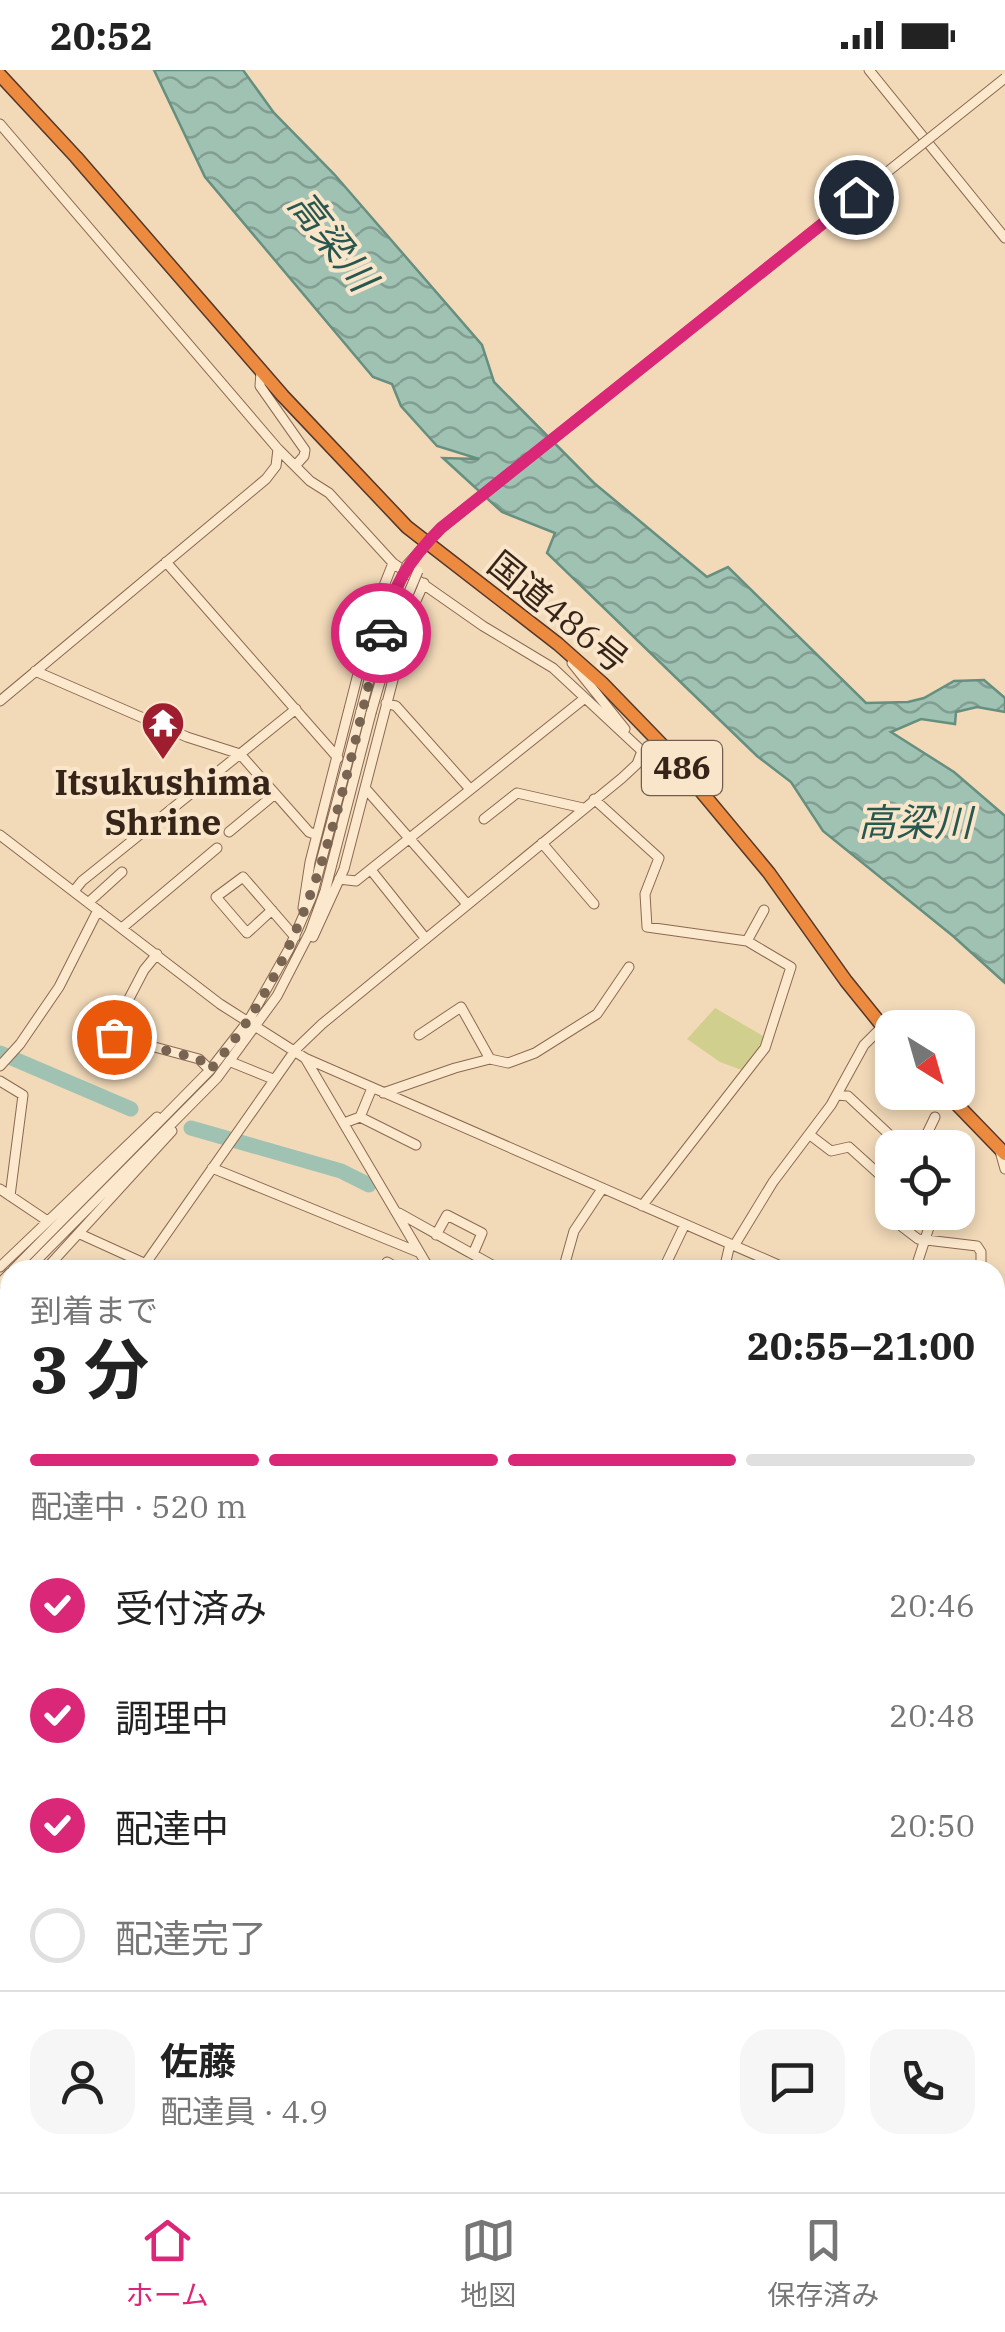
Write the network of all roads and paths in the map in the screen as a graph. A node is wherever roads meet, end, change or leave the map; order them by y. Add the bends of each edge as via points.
1 (869, 70) edge
2 (0, 75) edge
3 (1005, 78) edge
4 (0, 124) edge
5 (1005, 238) edge
6 (261, 371) junction
7 (278, 450) junction
8 (295, 466) junction
9 (426, 543) junction
10 (166, 562) junction
11 (393, 563) junction
12 (424, 583) junction
13 (558, 644) junction
14 (35, 672) junction
15 (584, 698) junction
16 (0, 701) edge
17 (386, 703) junction
18 (296, 709) junction
19 (366, 712) junction
20 (642, 750) junction
21 (240, 754) junction
22 (338, 758) junction
23 (364, 788) junction
24 (470, 790) junction
25 (275, 794) junction
26 (594, 800) junction
27 (582, 808) junction
28 (484, 819) dead end
29 (229, 832) dead end
30 (0, 834) edge
31 (318, 835) junction
32 (410, 838) junction
33 (542, 842) junction
34 (216, 848) dead end
35 (371, 870) junction
36 (122, 872) dead end
37 (339, 878) junction
38 (74, 891) junction
39 (89, 902) junction
40 (467, 904) junction
41 (594, 904) dead end
42 (98, 910) junction
43 (272, 910) junction
44 (764, 910) dead end
45 (301, 922) junction
46 (122, 928) junction
47 (294, 937) junction
48 (426, 939) junction
49 (748, 941) junction
50 (300, 952) junction
51 (157, 954) junction
52 (629, 967) dead end
53 (875, 1018) edge
54 (254, 1023) junction
55 (875, 1034) edge
56 (419, 1035) dead end
57 (296, 1049) junction
58 (305, 1058) junction
59 (490, 1059) junction
60 (4, 1060) edge
61 (231, 1062) junction
62 (210, 1070) junction
63 (273, 1079) junction
64 (0, 1082) edge
65 (372, 1088) junction
66 (383, 1092) junction
67 (837, 1096) junction
68 (962, 1110) edge
69 (177, 1111) junction
70 (360, 1117) junction
71 (934, 1117) dead end
72 (344, 1123) junction
73 (884, 1130) edge
74 (928, 1130) edge
75 (810, 1135) junction
76 (416, 1146) dead end
77 (1002, 1151) edge
78 (212, 1168) junction
79 (1005, 1170) edge
80 (875, 1171) edge
81 (0, 1189) edge
82 (602, 1189) junction
83 (10, 1196) junction
84 (642, 1206) junction
85 (396, 1211) junction
86 (46, 1220) junction
87 (685, 1224) junction
88 (906, 1230) edge
89 (928, 1230) edge
90 (80, 1234) junction
91 (436, 1235) junction
92 (925, 1240) junction
93 (732, 1245) junction
94 (420, 1253) junction
95 (472, 1254) junction
96 (7, 1260) edge
97 (23, 1260) edge
98 (36, 1260) edge
99 (55, 1260) edge
100 (130, 1260) edge
101 (148, 1260) edge
102 (423, 1260) edge
103 (483, 1260) edge
104 (566, 1260) edge
105 (668, 1260) edge
106 (727, 1260) edge
107 (767, 1260) edge
108 (918, 1260) edge
109 (981, 1260) edge

1 - 5 street
2 - 6 highway, 国道486号 / 486
3 - 9 street, bridge
4 - 7 street
6 - 8 street via 260,386 305,450
6 - 9 highway, 国道486号 / 486
7 - 8 street
7 - 10 street via 266,479
8 - 11 street
9 - 13 highway, 国道486号 / 486
9 - 19 street, bridge
9 - 19 street, bridge via 407,565 384,621
10 - 14 street
10 - 18 street
11 - 12 street
11 - 22 street via 374,611
12 - 15 street via 552,668
12 - 17 street
13 - 20 street
13 - 53 highway, 国道486号 / 486 via 602,682 729,821
14 - 16 street
14 - 21 street
15 - 20 street
15 - 24 street
17 - 23 street
17 - 24 street via 396,706
18 - 21 street
18 - 22 street
19 - 45 street
19 - 50 street via 325,891
20 - 26 street via 637,764
21 - 25 street
21 - 38 street
22 - 31 street
23 - 32 street
23 - 37 street
24 - 32 street
25 - 29 street
25 - 31 street
26 - 27 street
26 - 49 street via 659,858 645,894 646,926
27 - 28 street via 516,792
27 - 33 street
30 - 38 street
31 - 45 street
32 - 35 street
32 - 40 street
33 - 40 street
33 - 41 street
34 - 46 street
35 - 37 street via 356,881
35 - 48 street
36 - 39 street
37 - 50 street via 320,925
38 - 39 street
39 - 42 street
40 - 48 street
42 - 46 street
42 - 60 street via 58,987
43 - 43 street via 247,933 216,897 243,877
43 - 47 street
44 - 49 street
45 - 47 street
46 - 51 street
47 - 54 street
48 - 57 street
49 - 84 street via 791,968 766,1048
50 - 54 street
51 - 54 street
51 - 62 street via 110,1035 199,1059
52 - 59 street via 586,1022 527,1056 508,1063
54 - 57 street
54 - 61 street
54 - 62 street
55 - 67 street
56 - 59 street via 461,1006
57 - 58 street
57 - 63 street
58 - 65 street
58 - 72 street
59 - 66 street
61 - 63 street
61 - 69 street
62 - 69 street
63 - 78 street
64 - 83 street via 24,1096
65 - 66 street
65 - 70 street
66 - 82 street
67 - 73 street via 848,1096
67 - 75 street
68 - 77 highway
69 - 86 street via 141,1130
69 - 90 street via 158,1148
69 - 97 street
69 - 98 street
70 - 72 street
70 - 76 street
71 - 74 street
72 - 85 street
75 - 80 street via 831,1152 849,1148
75 - 93 street
77 - 79 street
78 - 94 street
78 - 101 street
81 - 83 street
82 - 84 street
82 - 104 street via 574,1231
83 - 86 street
84 - 87 street
85 - 91 street
85 - 94 street
86 - 96 street
87 - 93 street
87 - 105 street
88 - 92 street
89 - 92 street
90 - 99 street
90 - 100 street
91 - 95 street
91 - 95 street via 448,1215 482,1233
92 - 108 street
92 - 109 street via 978,1246
93 - 106 street
93 - 107 street
94 - 102 street
95 - 103 street

